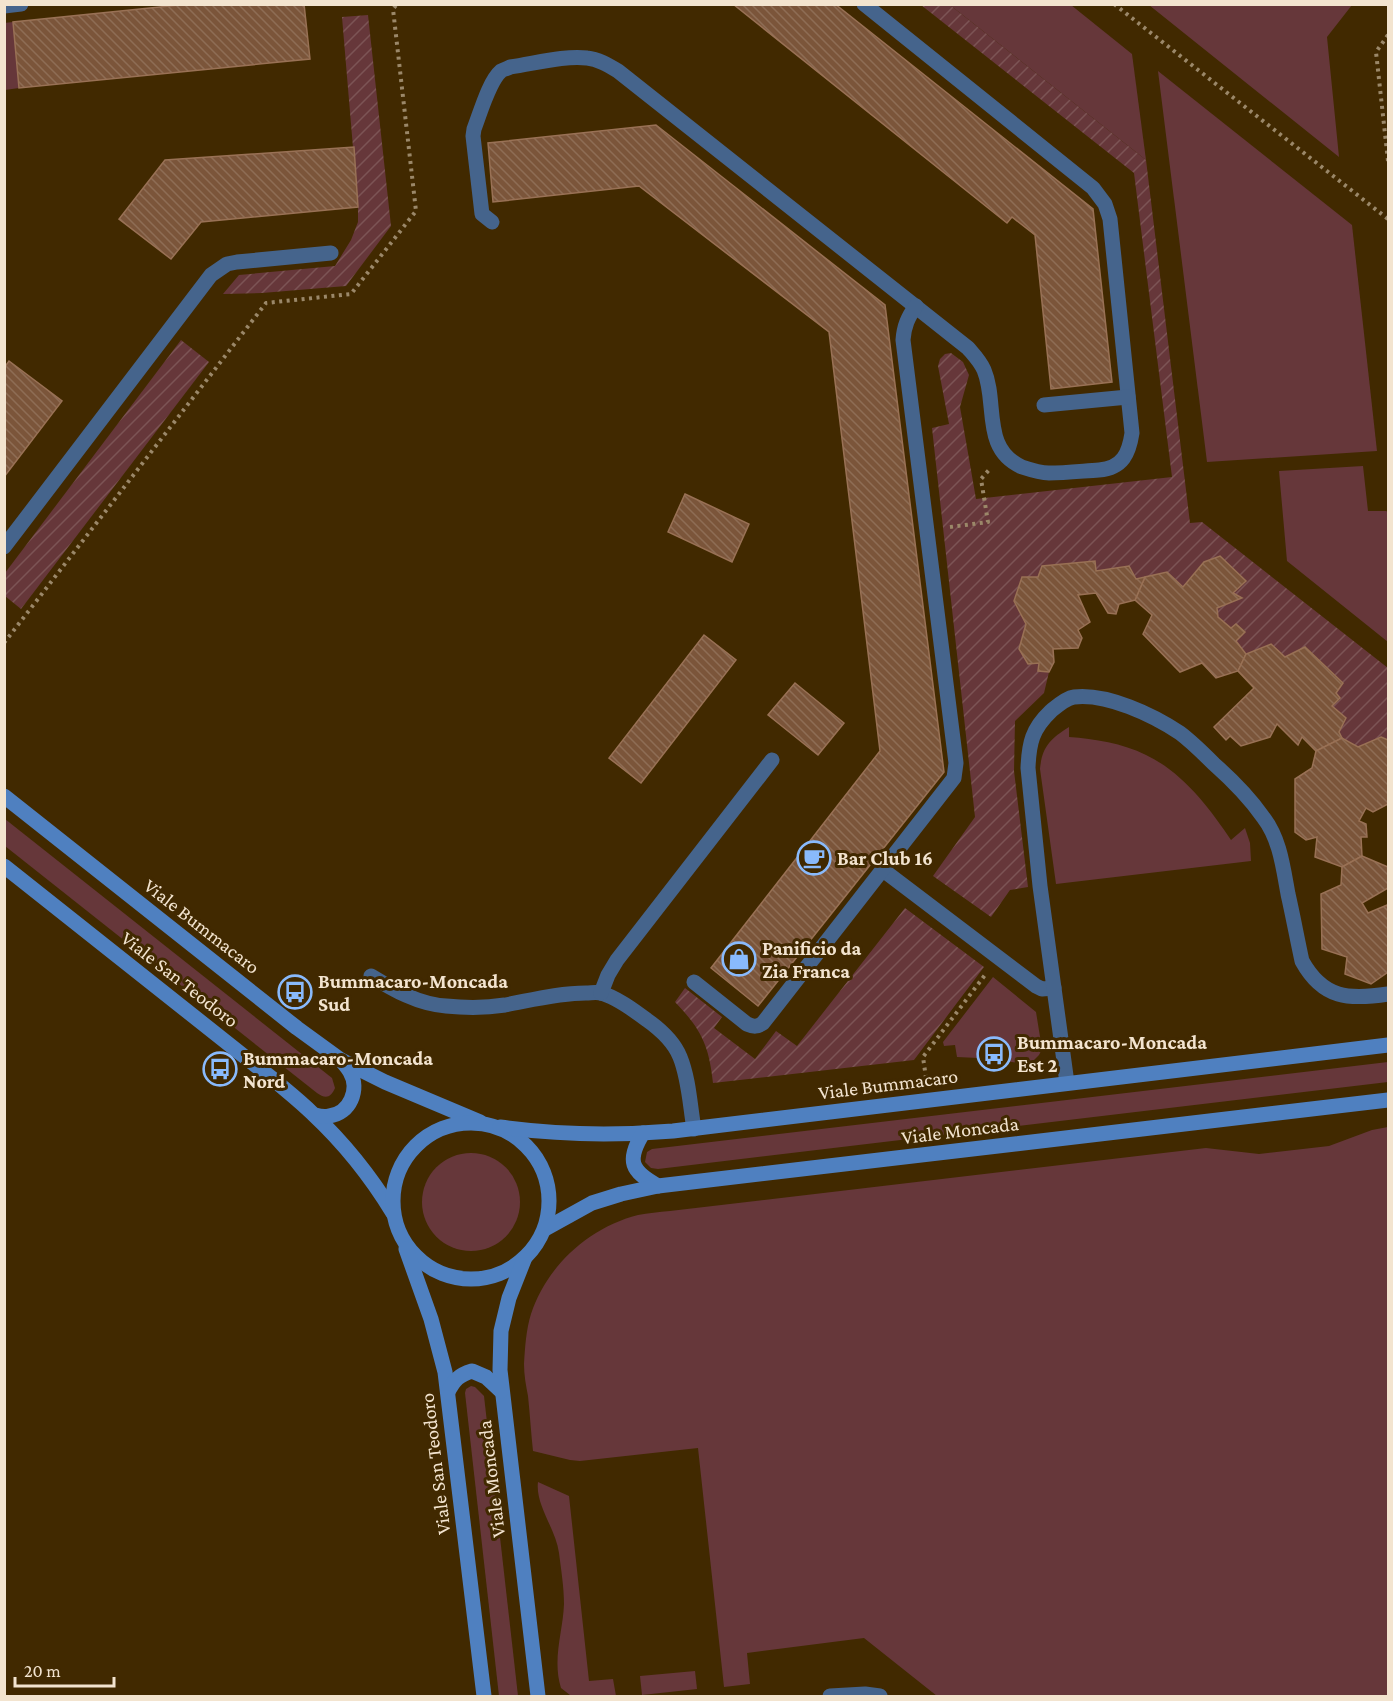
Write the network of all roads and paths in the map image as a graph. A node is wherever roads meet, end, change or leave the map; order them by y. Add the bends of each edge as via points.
1 (21, 4) edge
2 (397, 4) edge
3 (864, 4) edge
4 (1114, 4) edge
5 (4, 6) edge
6 (1389, 35) edge
7 (1389, 161) edge
8 (1389, 219) edge
9 (492, 222) dead end
10 (331, 252) dead end
11 (916, 306) junction
12 (1128, 397) junction
13 (1044, 405) dead end
14 (1003, 453) junction
15 (927, 530) junction
16 (4, 547) edge
17 (4, 643) edge
18 (772, 760) dead end
19 (4, 796) edge
20 (4, 866) edge
21 (883, 870) junction
22 (998, 957) junction
23 (371, 976) dead end
24 (694, 982) dead end
25 (1054, 987) junction
26 (601, 993) junction
27 (1389, 994) edge
28 (1389, 1045) edge
29 (341, 1060) junction
30 (1067, 1083) junction
31 (929, 1100) junction
32 (1389, 1100) edge
33 (315, 1115) junction
34 (480, 1122) junction
35 (500, 1127) junction
36 (694, 1129) junction
37 (643, 1133) junction
38 (658, 1186) junction
39 (393, 1213) junction
40 (545, 1229) junction
41 (399, 1232) junction
42 (524, 1260) junction
43 (501, 1391) junction
44 (448, 1392) junction
45 (484, 1696) edge
46 (538, 1696) edge
47 (830, 1696) edge
48 (880, 1696) edge

1 - 5 lane
2 - 17 path via 393,9 416,211 351,294 266,303
3 - 12 lane via 1093,188 1105,204 1110,219
4 - 8 path
6 - 7 path via 1376,52
9 - 11 lane via 482,214 473,136 492,85 501,71 510,68 588,58 618,71
10 - 16 lane via 237,262 211,275
11 - 14 lane via 979,359 987,383 993,430
11 - 15 lane via 904,328 903,340
12 - 13 lane
12 - 14 lane via 1130,446 1125,458 1116,465 1104,470 1048,473 1016,464
14 - 15 path via 981,479 988,522
15 - 21 lane via 956,770 949,785
18 - 26 lane via 617,960
19 - 29 main road, Viale Bummacaro
20 - 33 main road, Viale San Teodoro
21 - 22 lane
21 - 24 lane via 758,1027 747,1024
22 - 25 lane via 1036,986
22 - 31 path via 923,1057
23 - 26 lane via 418,1001 444,1006 474,1008
25 - 27 lane via 1040,886 1029,750 1033,734 1055,708 1071,698 1089,697 1120,704 1180,734 1240,788 1264,818 1282,859 1302,961 1316,981 1340,996
25 - 30 lane
26 - 36 lane via 629,1006 670,1040 686,1078
28 - 30 main road, Viale Bummacaro
29 - 33 main road via 354,1084 349,1105 330,1116
29 - 34 main road, Viale Bummacaro
30 - 31 main road, Viale Bummacaro
31 - 36 main road, Viale Bummacaro
32 - 38 main road, Viale Moncada
33 - 39 main road, Viale San Teodoro via 376,1185
34 - 35 main road
34 - 39 main road via 459,1123 422,1139 398,1172
35 - 37 main road, Viale Bummacaro via 601,1135
35 - 40 main road via 533,1151 543,1169 550,1209
36 - 37 main road, Viale Bummacaro
37 - 38 main road via 632,1158 636,1171
38 - 40 main road, Viale Moncada via 592,1203
39 - 41 main road
40 - 42 main road
41 - 42 main road via 418,1258 445,1275 487,1278
41 - 44 main road, Viale San Teodoro via 431,1319
42 - 43 main road, Viale Moncada via 501,1331
43 - 44 main road via 486,1377 472,1371 461,1374
43 - 46 main road, Viale Moncada
44 - 45 main road, Viale San Teodoro
47 - 48 lane

